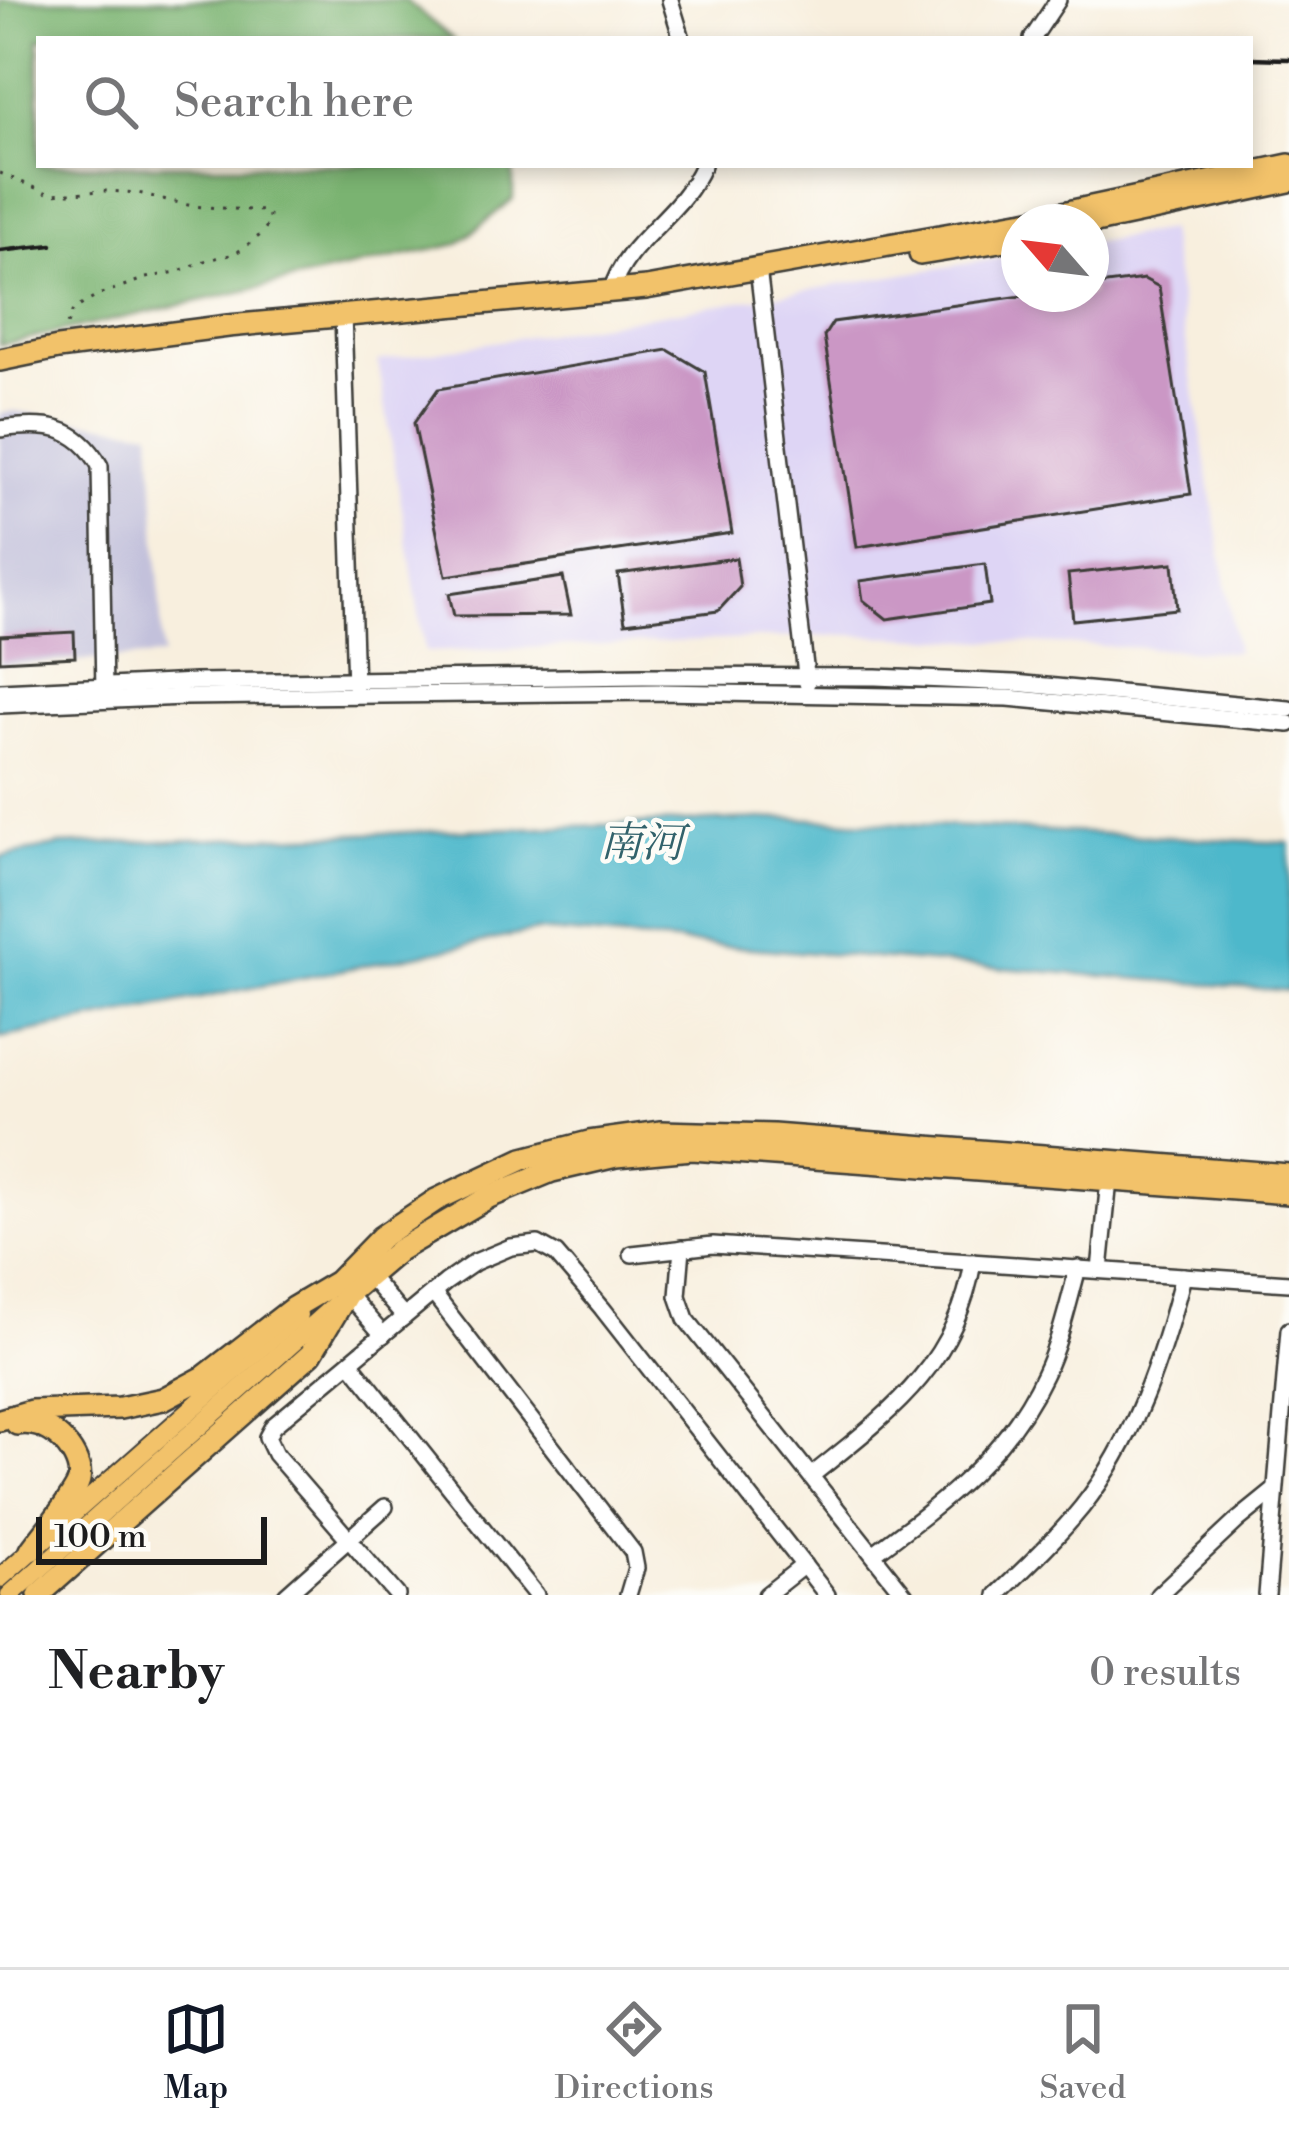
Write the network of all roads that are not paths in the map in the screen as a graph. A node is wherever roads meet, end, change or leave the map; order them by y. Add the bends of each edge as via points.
1 (670, 0) edge
2 (1058, 0) edge
3 (681, 36) edge
4 (1034, 36) edge
5 (1289, 165) edge
6 (701, 168) edge
7 (1289, 181) edge
8 (1105, 204) edge
9 (1109, 220) edge
10 (1001, 226) edge
11 (1001, 241) edge
12 (759, 275) junction
13 (611, 292) junction
14 (343, 321) junction
15 (0, 360) edge
16 (0, 429) edge
17 (806, 676) junction
18 (355, 687) junction
19 (0, 691) edge
20 (104, 693) junction
21 (808, 694) junction
22 (0, 705) edge
23 (1289, 710) edge
24 (1289, 724) edge
25 (1289, 1174) edge
26 (1109, 1180) junction
27 (1289, 1193) edge
28 (682, 1248) junction
29 (632, 1254) dead end
30 (973, 1262) junction
31 (363, 1268) junction
32 (1078, 1268) junction
33 (1100, 1270) junction
34 (1184, 1276) junction
35 (1289, 1283) edge
36 (342, 1288) junction
37 (433, 1293) junction
38 (404, 1317) junction
39 (1289, 1330) edge
40 (383, 1335) junction
41 (350, 1362) junction
42 (0, 1420) edge
43 (0, 1432) edge
44 (811, 1475) junction
45 (1275, 1490) junction
46 (385, 1507) dead end
47 (349, 1540) junction
48 (873, 1554) junction
49 (36, 1558) junction
50 (803, 1565) junction
51 (0, 1577) edge
52 (10, 1595) edge
53 (39, 1595) edge
54 (286, 1595) edge
55 (397, 1595) edge
56 (536, 1595) edge
57 (628, 1595) edge
58 (766, 1595) edge
59 (827, 1595) edge
60 (905, 1595) edge
61 (997, 1595) edge
62 (1158, 1595) edge
63 (1267, 1595) edge

1 - 3 street
2 - 4 street
5 - 8 highway
6 - 13 street via 682,202 617,272
7 - 9 highway
10 - 12 highway
11 - 12 highway
12 - 13 highway
12 - 14 highway via 643,301
12 - 17 street
13 - 14 highway
14 - 15 highway via 229,326
14 - 18 street
16 - 20 street via 66,430 100,466
17 - 18 street
17 - 21 street
17 - 23 street via 1014,683
18 - 20 street
18 - 21 street
19 - 20 street
20 - 22 street
21 - 24 street via 1008,698
25 - 31 highway via 661,1132 523,1159 436,1200 381,1238
26 - 27 highway
26 - 31 highway via 692,1149 616,1156 489,1197
26 - 33 street
28 - 29 street
28 - 30 street
28 - 44 street via 678,1296 686,1319
30 - 32 street
30 - 44 street via 959,1316 916,1386
31 - 36 highway
31 - 38 street
32 - 33 street
32 - 48 street via 1045,1374 1017,1422 941,1504
33 - 34 street
34 - 35 street
34 - 61 street via 1163,1350 1112,1460 1052,1542
36 - 40 street
36 - 42 highway via 293,1308 163,1399
36 - 49 main road
36 - 53 highway via 311,1354
37 - 38 street
37 - 50 street via 511,1247 538,1244 556,1254
37 - 57 street via 633,1552
38 - 40 street
39 - 45 street
40 - 41 street
41 - 47 street via 267,1437
41 - 56 street
43 - 49 highway via 24,1422 42,1426 78,1466 79,1482
44 - 48 street
45 - 62 street
45 - 63 street
46 - 47 street
47 - 54 street
47 - 55 street
48 - 60 street
49 - 51 main road
49 - 52 main road
50 - 58 street
50 - 59 street

